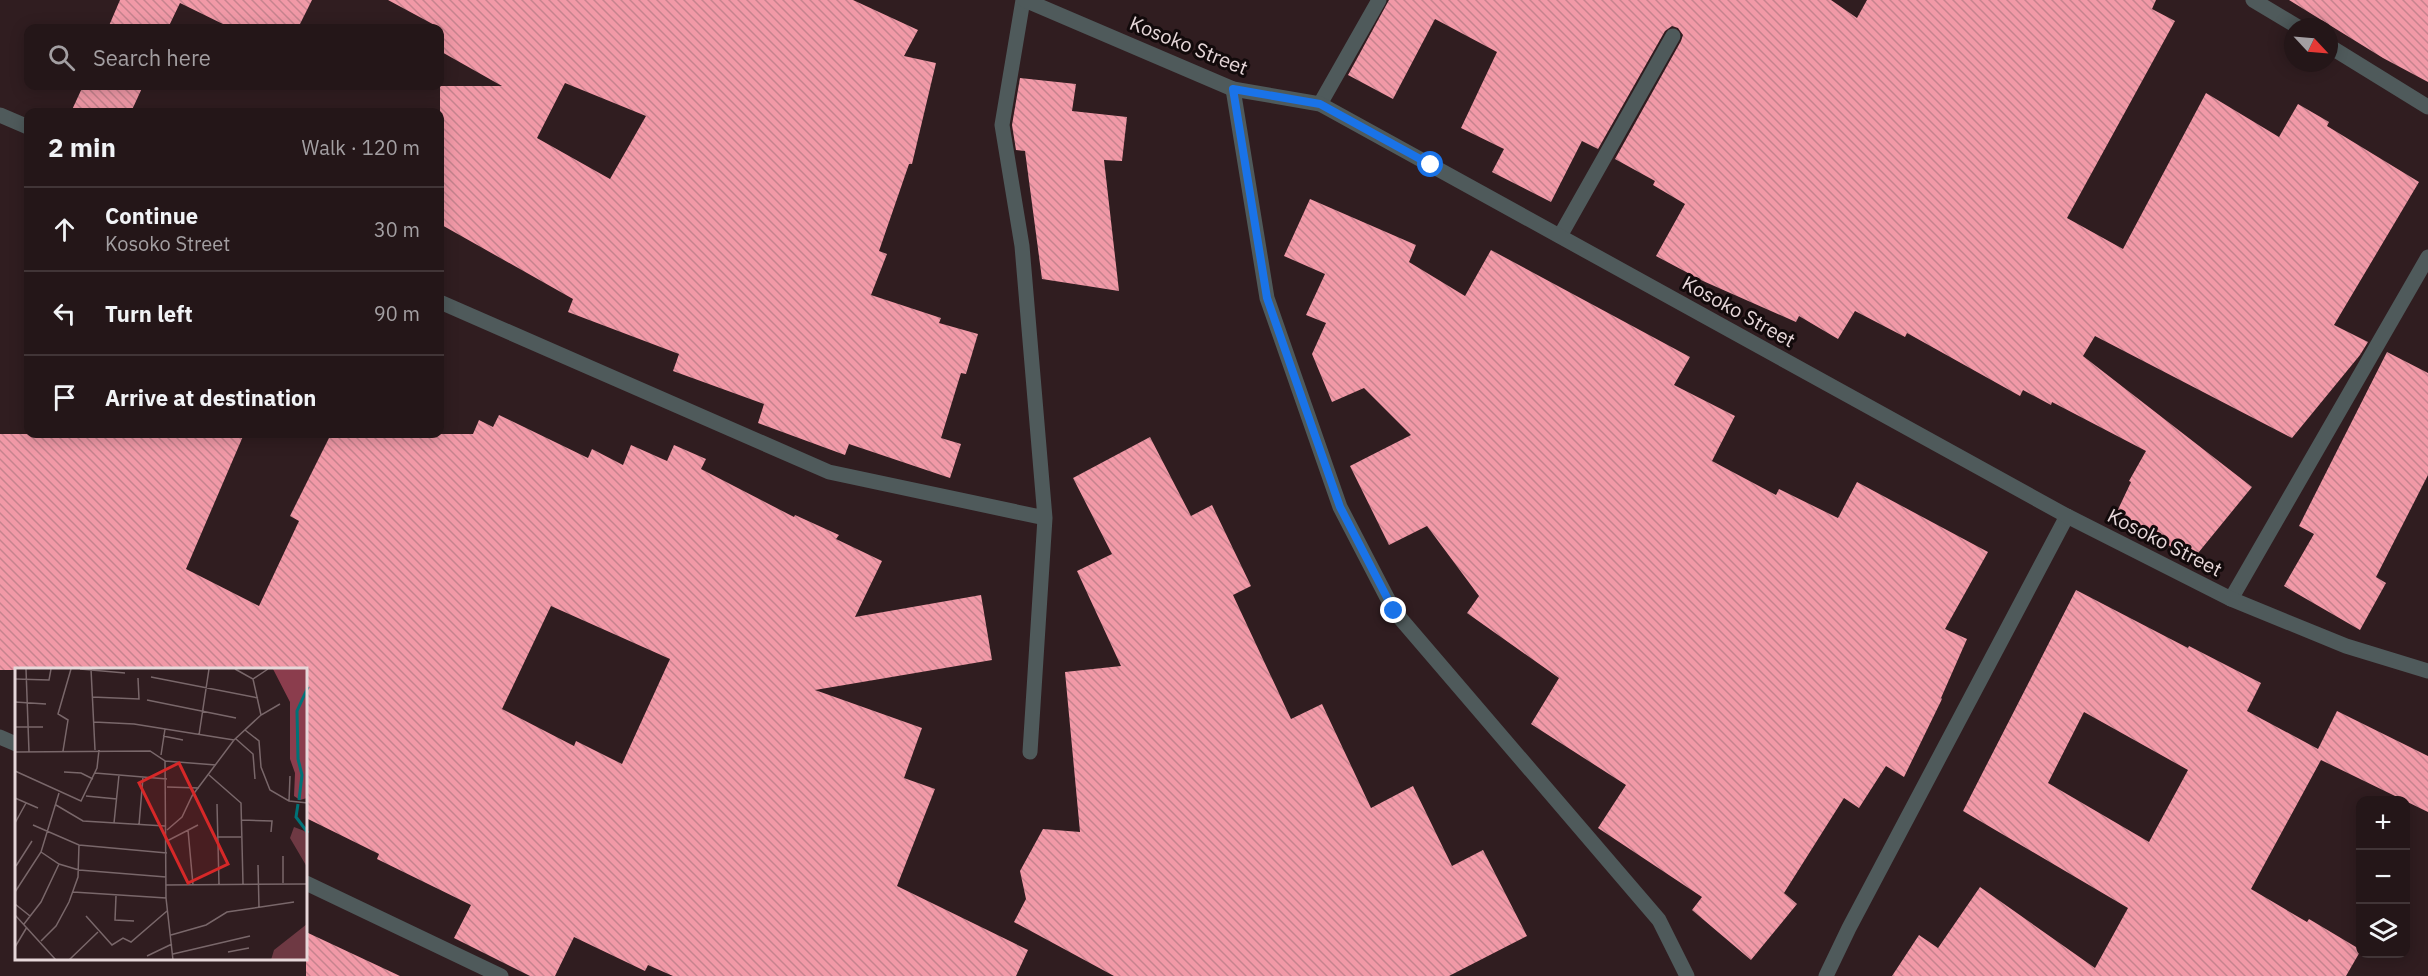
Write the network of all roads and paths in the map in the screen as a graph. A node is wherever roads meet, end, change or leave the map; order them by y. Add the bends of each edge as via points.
1 (1024, 0) edge
2 (1379, 0) edge
3 (2253, 0) edge
4 (2284, 19) edge
5 (1673, 36) dead end
6 (2338, 52) edge
7 (1233, 89) junction
8 (1320, 104) junction
9 (2428, 107) edge
10 (0, 115) edge
11 (24, 125) edge
12 (1560, 236) junction
13 (2428, 257) edge
14 (444, 304) edge
15 (2067, 516) junction
16 (1045, 518) junction
17 (2231, 599) junction
18 (2428, 670) edge
19 (0, 737) edge
20 (15, 744) edge
21 (1030, 752) dead end
22 (308, 884) edge
23 (501, 976) edge
24 (1687, 976) edge
25 (1826, 976) edge

1 - 7 street, Kosoko Street
1 - 16 street via 1002,125 1022,246
2 - 8 street
3 - 4 street
5 - 12 street
6 - 9 street
7 - 8 street, Kosoko Street
7 - 24 street via 1267,298 1340,507 1394,611 1659,920
8 - 12 street, Kosoko Street
10 - 11 street
12 - 15 street, Kosoko Street
13 - 17 street
14 - 16 street via 829,472
15 - 17 street, Kosoko Street
15 - 25 street
16 - 21 street
17 - 18 street, Kosoko Street via 2346,646
19 - 20 street
22 - 23 street

